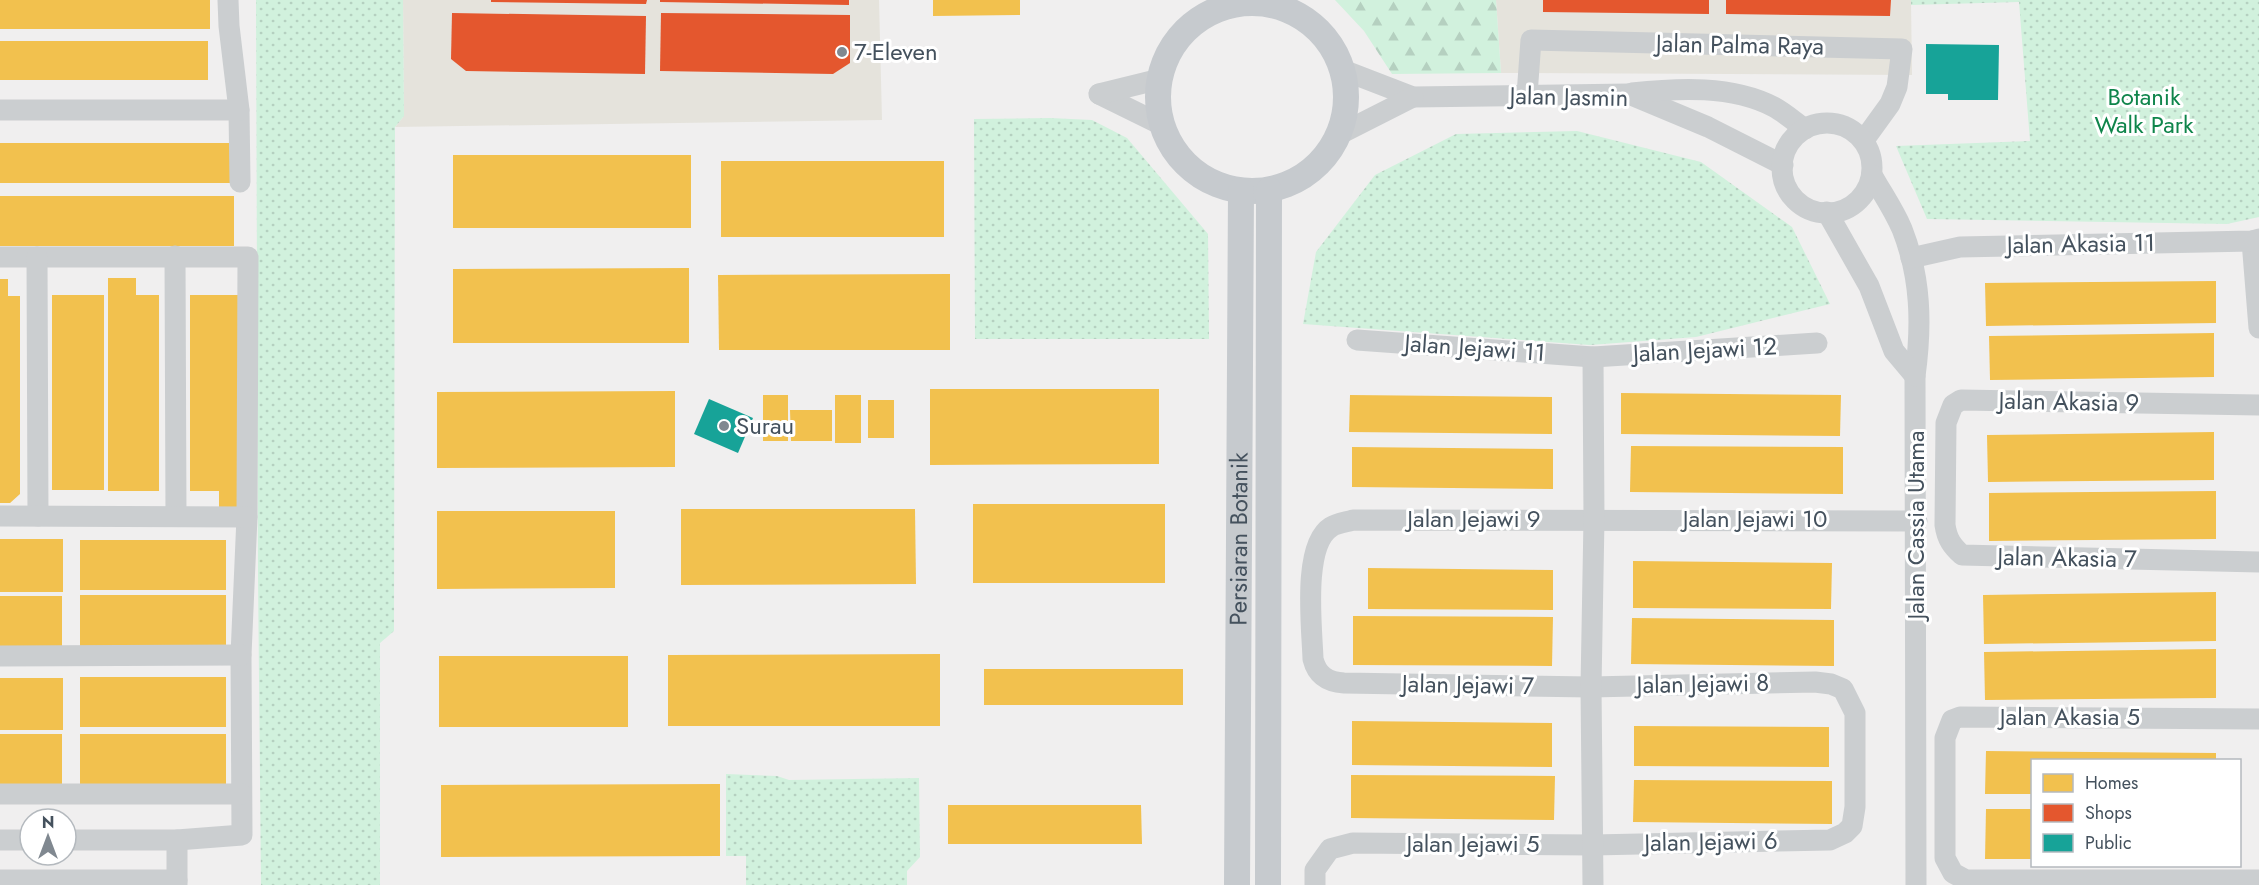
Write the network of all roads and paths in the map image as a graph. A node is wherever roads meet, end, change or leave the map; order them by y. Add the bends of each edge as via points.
1 (228, 0) edge
2 (1222, 4) edge
3 (1283, 4) edge
4 (1343, 70) junction
5 (1160, 79) junction
6 (1629, 94) junction
7 (1527, 95) junction
8 (1413, 97) junction
9 (0, 110) edge
10 (239, 110) junction
11 (1162, 125) junction
12 (1805, 129) junction
13 (1340, 134) junction
14 (1864, 140) junction
15 (1783, 165) junction
16 (1872, 175) junction
17 (240, 182) dead end
18 (1269, 190) junction
19 (1241, 191) junction
20 (1827, 212) junction
21 (2256, 240) edge
22 (37, 256) junction
23 (174, 256) junction
24 (0, 257) edge
25 (1911, 258) junction
26 (2259, 328) edge
27 (1357, 340) dead end
28 (1817, 343) dead end
29 (1593, 357) junction
30 (1915, 376) junction
31 (2259, 405) edge
32 (1946, 475) joint
33 (0, 516) edge
34 (38, 516) junction
35 (176, 516) junction
36 (248, 517) junction
37 (1594, 519) junction
38 (1917, 521) junction
39 (2259, 562) edge
40 (241, 655) junction
41 (0, 656) edge
42 (1344, 683) joint
43 (1591, 687) junction
44 (2259, 719) edge
45 (0, 794) edge
46 (241, 794) junction
47 (0, 840) edge
48 (18, 840) edge
49 (78, 840) edge
50 (177, 840) junction
51 (1830, 840) joint
52 (1593, 845) junction
53 (0, 880) edge
54 (2259, 880) edge
55 (177, 883) edge
56 (1237, 885) edge
57 (1268, 885) edge
58 (1316, 885) edge
59 (1593, 885) edge
60 (1916, 885) edge

1 - 10 street
2 - 3 main road
2 - 5 main road via 1181,36 1167,56
3 - 4 main road via 1310,23 1330,44
4 - 8 street, Jalan Jasmin
4 - 13 main road via 1346,113
5 - 11 main road
5 - 11 street via 1099,94
6 - 7 street, Jalan Jasmin
6 - 12 street via 1672,89 1737,95 1774,107
6 - 15 street, Jalan Jasmin via 1708,127
7 - 8 street, Jalan Jasmin
7 - 14 street, Jalan Palma Raya via 1531,40 1902,49 1897,87 1890,104
8 - 13 street, Jalan Jasmin
9 - 10 street
10 - 17 street
11 - 19 main road via 1173,149 1192,170 1215,184
12 - 14 street via 1820,123 1837,124
12 - 15 street via 1790,144
13 - 18 main road via 1331,150 1311,170 1287,185
14 - 16 street via 1871,157
15 - 20 street via 1786,183 1795,198 1804,206
16 - 20 street via 1855,203
16 - 25 street, Jalan Cassia Utama via 1901,227
18 - 19 main road
18 - 57 main road
19 - 56 main road, Persiaran Botanik
20 - 30 street via 1869,286 1894,351
21 - 25 street, Jalan Akasia 11 via 1960,247
21 - 26 street
22 - 23 street
22 - 24 street
22 - 34 street
23 - 35 street
23 - 36 street via 248,257
25 - 30 street, Jalan Cassia Utama via 1920,338
27 - 29 street, Jalan Jejawi 11
28 - 29 street, Jalan Jejawi 12
29 - 37 street
30 - 38 street, Jalan Cassia Utama
31 - 32 street, Jalan Akasia 9 via 1961,400 1953,405 1946,423
32 - 39 street, Jalan Akasia 7 via 1947,537 1962,555
33 - 34 street
34 - 35 street
35 - 36 street
36 - 40 street
37 - 38 street, Jalan Jejawi 10
37 - 42 street, Jalan Jejawi 9 via 1353,520 1330,527 1317,544 1311,566 1312,659 1316,671 1326,680
37 - 43 street
38 - 60 street, Jalan Cassia Utama
40 - 41 street
40 - 46 street
42 - 43 street, Jalan Jejawi 7
43 - 51 street, Jalan Jejawi 8 via 1815,682 1843,689 1855,713 1855,807 1852,826
43 - 52 street
44 - 54 street, Jalan Akasia 5 via 1960,717 1952,720 1945,738 1945,858 1953,873 1966,880
45 - 46 street
46 - 50 street via 242,835
47 - 48 street
49 - 50 street
50 - 55 street
51 - 52 street, Jalan Jejawi 6
52 - 58 street, Jalan Jejawi 5 via 1353,843 1330,849 1316,870
52 - 59 street
53 - 55 street

